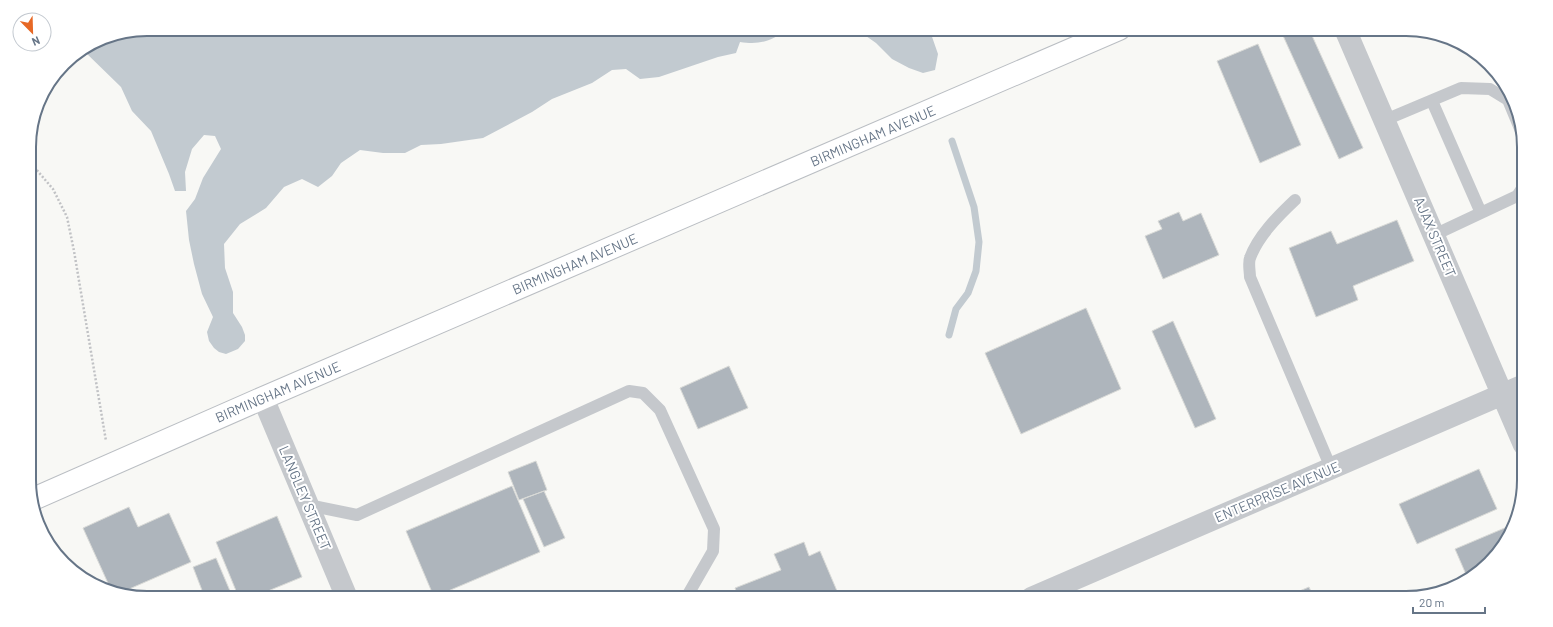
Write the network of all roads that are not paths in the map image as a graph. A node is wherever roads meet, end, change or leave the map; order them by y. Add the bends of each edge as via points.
1 (1104, 36) edge
2 (1348, 36) edge
3 (1505, 98) edge
4 (1432, 101) junction
5 (1385, 120) junction
6 (1517, 196) edge
7 (1295, 200) dead end
8 (1481, 213) junction
9 (1434, 235) junction
10 (1517, 388) edge
11 (1502, 395) junction
12 (264, 398) junction
13 (1517, 430) edge
14 (1331, 468) junction
15 (37, 497) edge
16 (308, 505) junction
17 (344, 591) edge
18 (690, 591) edge
19 (1047, 591) edge

1 - 12 main road, BIRMINGHAM AVENUE
2 - 5 street, AJAX STREET
3 - 4 lane via 1490,89 1461,88
4 - 5 lane
4 - 8 lane
5 - 9 street, AJAX STREET
6 - 8 lane
7 - 14 lane via 1260,239 1249,259 1250,277
8 - 9 lane
9 - 11 street, AJAX STREET
10 - 11 street, ENTERPRISE AVENUE
11 - 13 street, AJAX STREET
11 - 14 street, ENTERPRISE AVENUE
12 - 15 main road, BIRMINGHAM AVENUE
12 - 16 street, LANGLEY STREET
14 - 19 street, ENTERPRISE AVENUE
16 - 17 street, LANGLEY STREET
16 - 18 lane via 356,515 629,391 643,393 660,410 714,529 713,551

